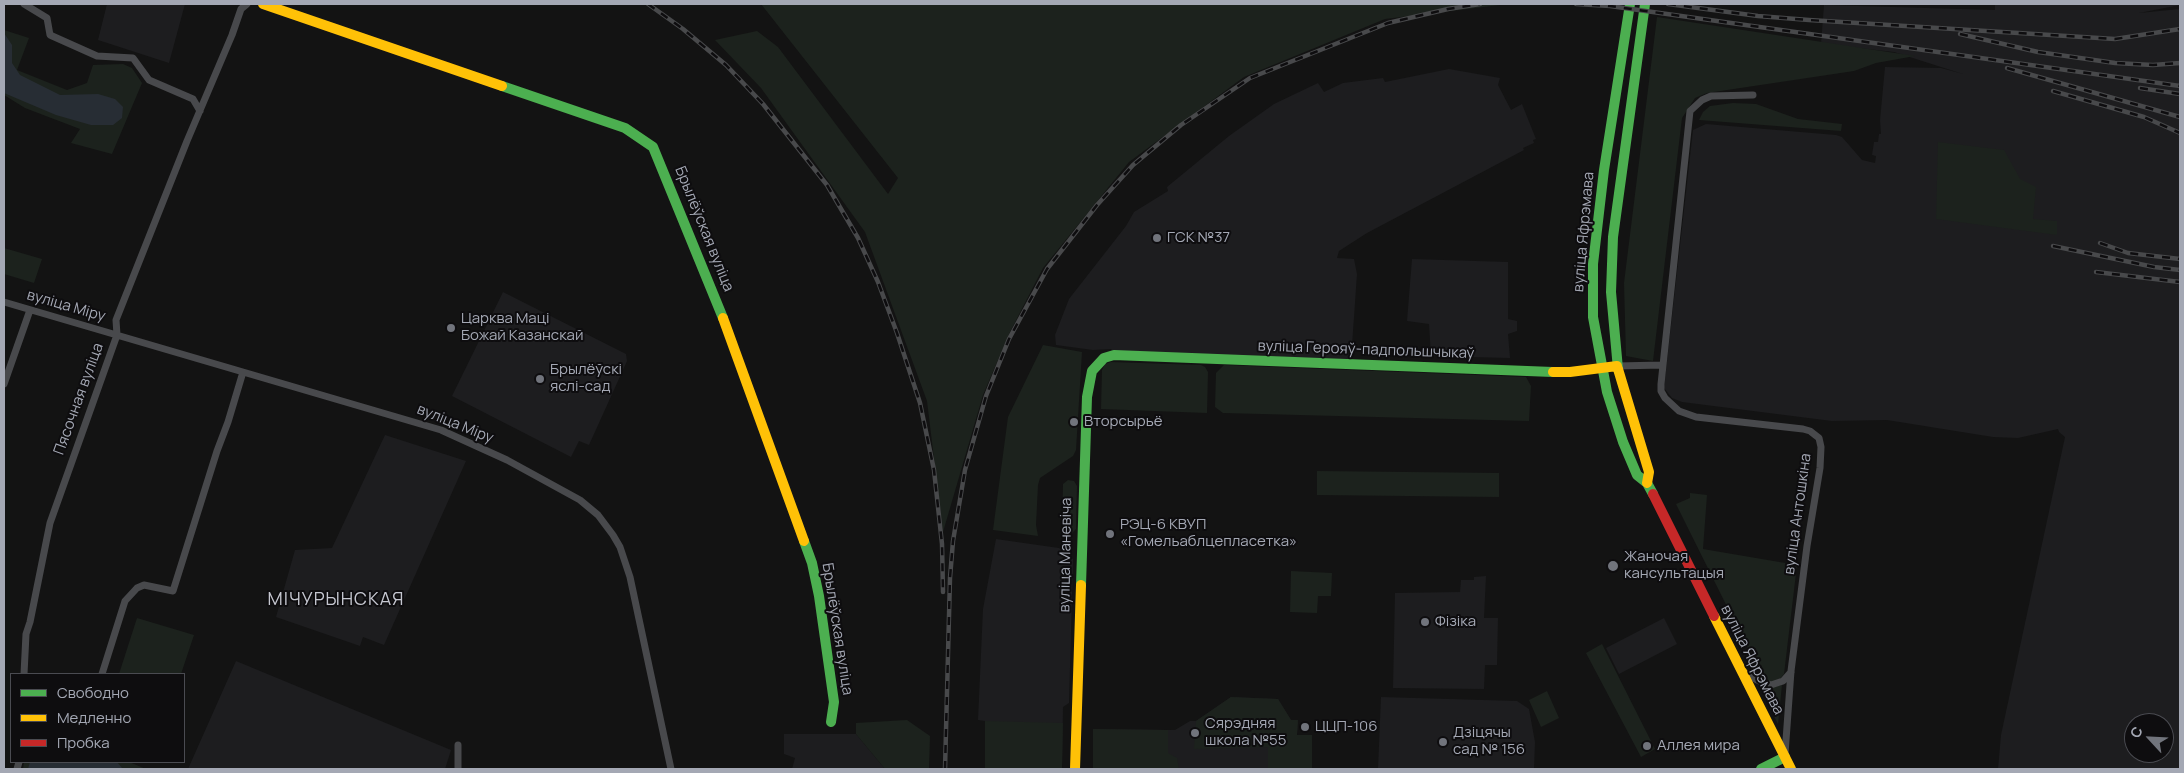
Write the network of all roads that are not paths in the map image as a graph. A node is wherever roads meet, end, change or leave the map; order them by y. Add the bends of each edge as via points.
1 (24, 4) edge
2 (248, 4) edge
3 (263, 4) edge
4 (1630, 4) edge
5 (1646, 4) edge
6 (1752, 95) dead end
7 (200, 111) junction
8 (4, 302) edge
9 (30, 310) junction
10 (117, 335) junction
11 (1114, 355) joint
12 (1662, 365) junction
13 (1617, 366) junction
14 (1603, 369) junction
15 (242, 372) junction
16 (4, 384) edge
17 (1647, 483) junction
18 (1740, 669) junction
19 (1791, 671) junction
20 (24, 673) edge
21 (102, 673) edge
22 (831, 722) dead end
23 (458, 745) dead end
24 (1785, 756) junction
25 (458, 769) edge
26 (671, 769) edge
27 (1075, 769) edge
28 (1761, 769) edge
29 (1791, 769) edge

1 - 7 street via 47,18 50,35 97,56 133,58 149,80 193,99
2 - 7 street, Пясочная вуліца via 240,9
3 - 22 street, Брылёўская вуліца via 625,128 653,147 712,289 812,563 834,702
4 - 14 street, вуліца Яфрэмава via 1593,264 1593,317
5 - 13 street, вуліца Яфрэмава via 1613,237 1611,313
6 - 12 street, вуліца Антошкіна via 1712,96 1690,111
7 - 10 street, Пясочная вуліца via 116,320
8 - 9 street, вуліца Міру
9 - 10 street, вуліца Міру
9 - 16 street
10 - 15 street, вуліца Міру
10 - 20 street, Пясочная вуліца via 50,523 26,634
11 - 14 street, вуліца Герояў-падпольшчыкаў via 1538,372
11 - 27 street, вуліца Маневіча via 1104,358 1092,372 1087,397
12 - 13 street
12 - 19 street, вуліца Антошкіна via 1661,391 1679,411 1696,417 1802,429 1819,438 1820,468
13 - 14 street, вуліца Герояў-падпольшчыкаў
13 - 17 street, вуліца Яфрэмава via 1649,472
14 - 17 street, вуліца Яфрэмава via 1623,442 1637,475
15 - 21 street via 173,591 144,584 125,601
15 - 26 street, вуліца Міру via 442,430 570,493 598,515 620,547 630,577
17 - 18 street, вуліца Яфрэмава
18 - 19 street via 1771,685 1783,681
18 - 24 street, вуліца Яфрэмава
19 - 24 street, вуліца Антошкіна
23 - 25 street
24 - 28 street
24 - 29 street, вуліца Яфрэмава

